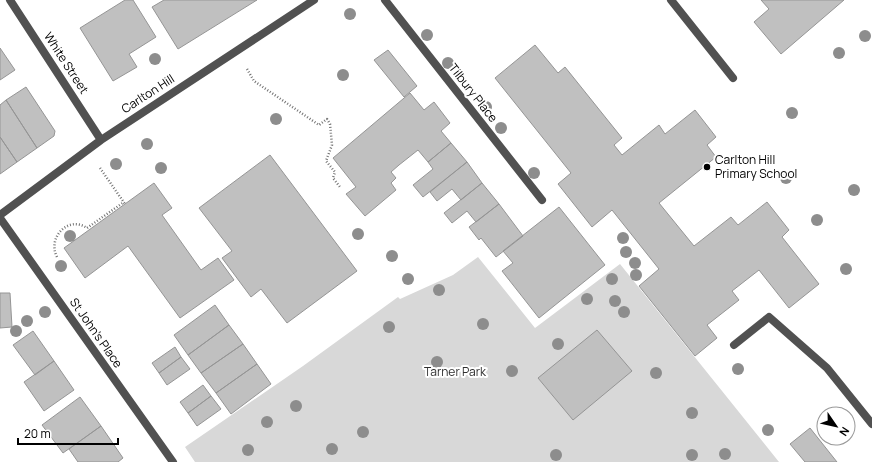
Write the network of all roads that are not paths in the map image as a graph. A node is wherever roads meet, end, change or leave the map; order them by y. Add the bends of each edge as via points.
1 (10, 0) edge
2 (314, 0) edge
3 (384, 0) edge
4 (671, 0) edge
5 (734, 78) dead end
6 (101, 140) junction
7 (542, 200) dead end
8 (0, 215) edge
9 (0, 218) edge
10 (734, 346) dead end
11 (872, 424) edge
12 (173, 462) edge

1 - 6 street, White Street
2 - 6 street, Carlton Hill
3 - 7 street, Tilbury Place
4 - 5 street
6 - 8 street, Carlton Hill
9 - 12 street, St John's Place
10 - 11 street via 769,317 827,368

